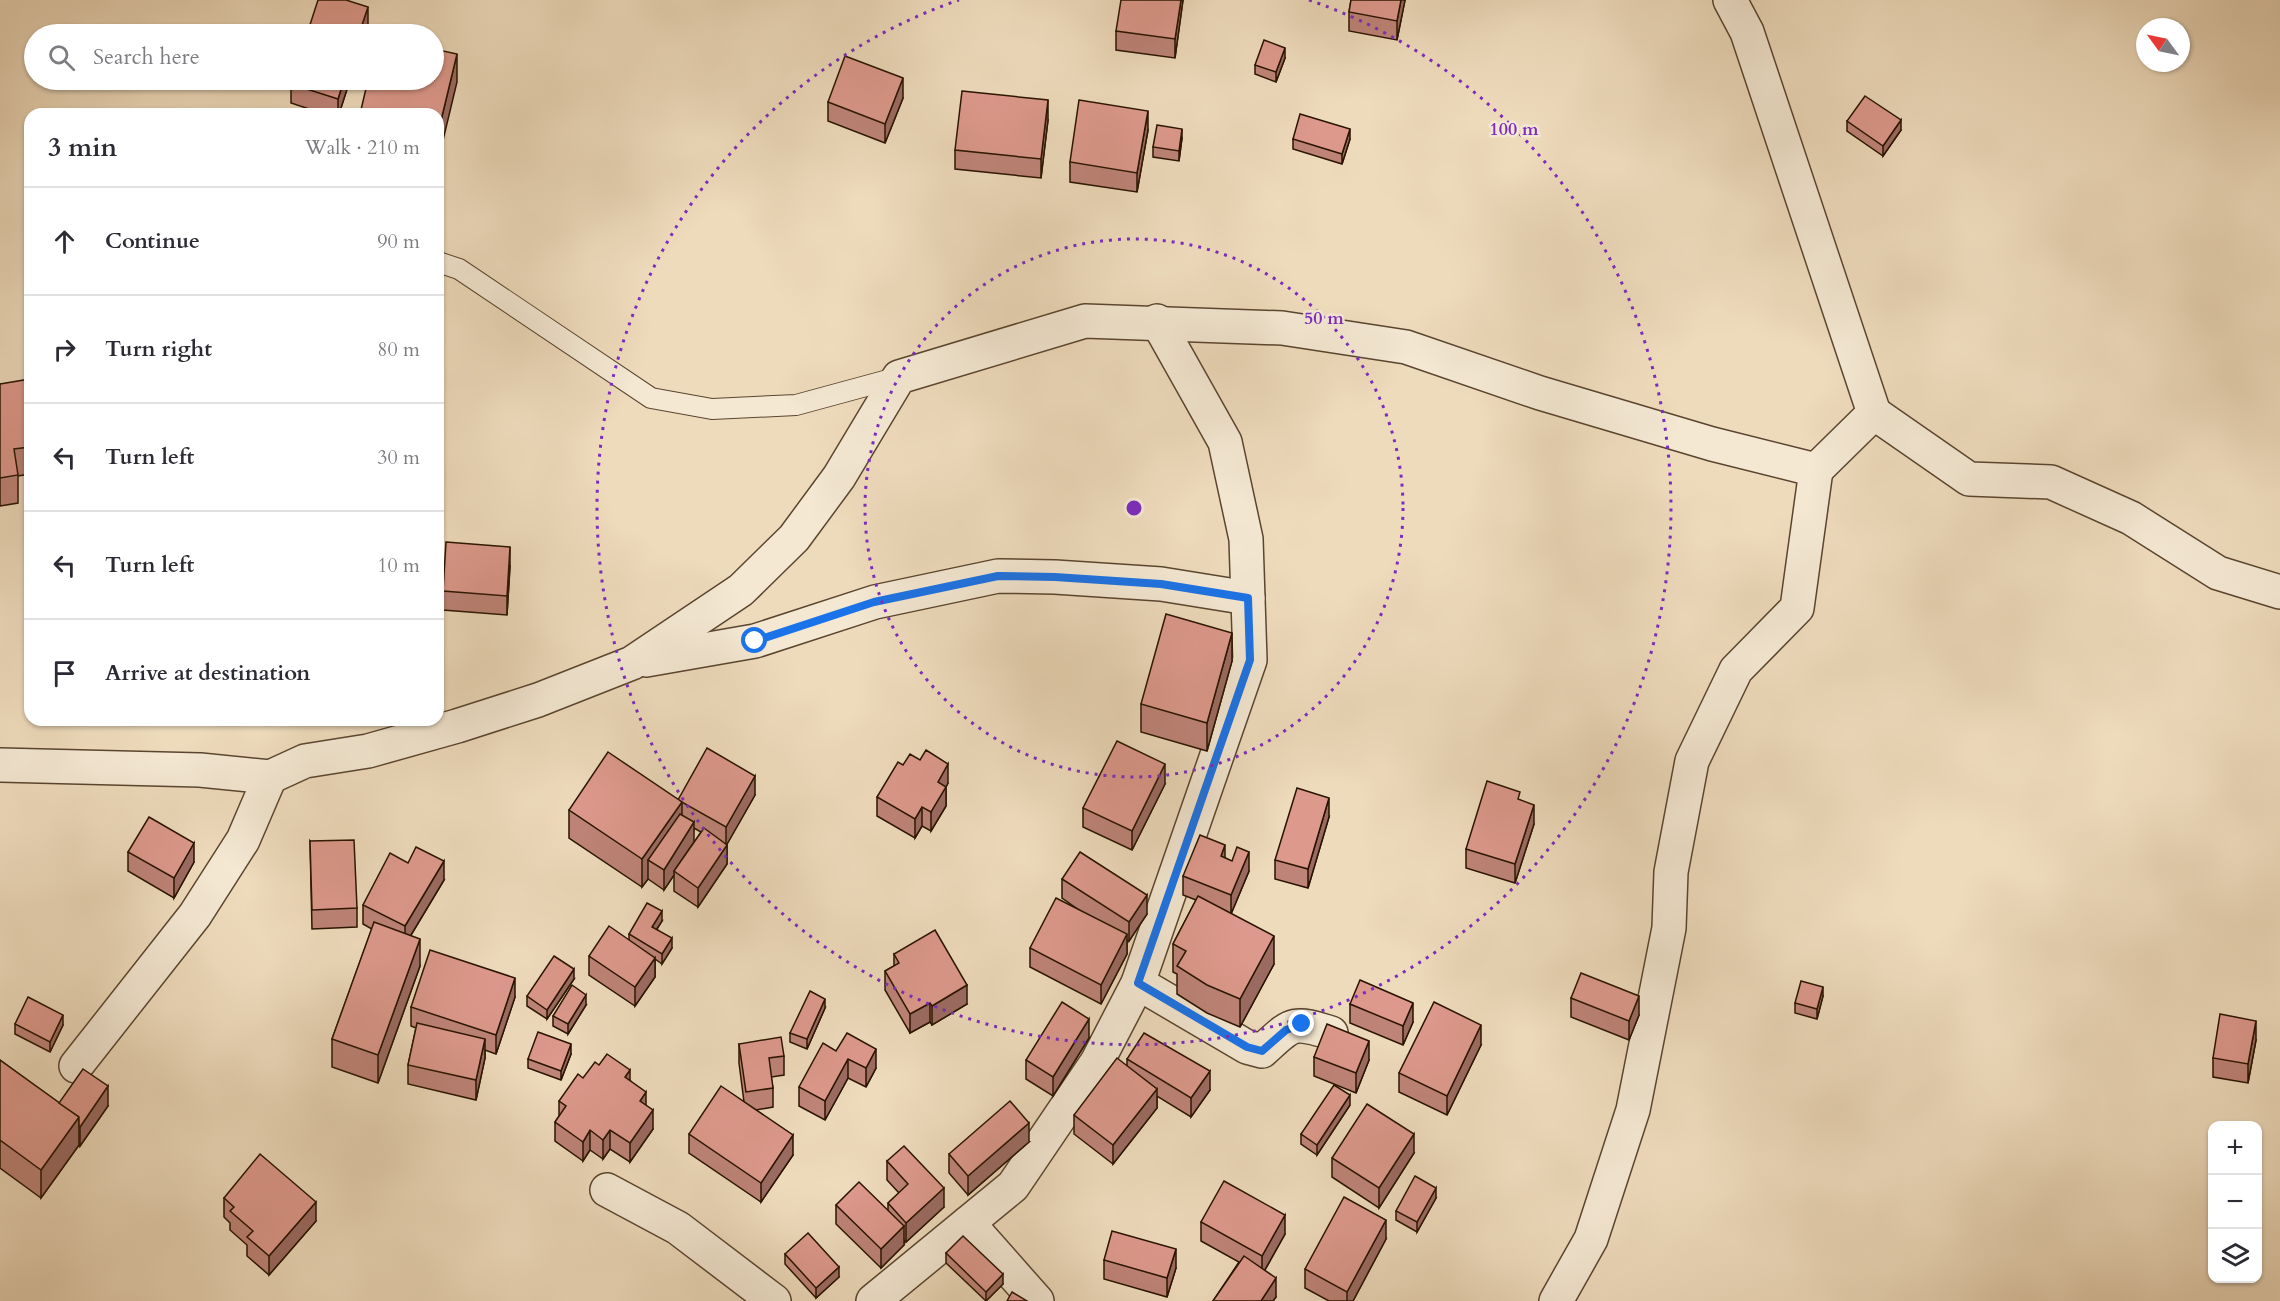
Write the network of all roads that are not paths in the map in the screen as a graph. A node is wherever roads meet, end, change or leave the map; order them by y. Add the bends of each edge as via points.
1 (1730, 0) edge
2 (444, 264) edge
3 (1157, 321) junction
4 (898, 377) junction
5 (1874, 413) junction
6 (1816, 470) junction
7 (2280, 592) edge
8 (1248, 598) junction
9 (632, 663) junction
10 (0, 765) edge
11 (270, 777) junction
12 (1138, 983) junction
13 (1330, 1033) edge
14 (76, 1066) dead end
15 (607, 1190) dead end
16 (968, 1223) junction
17 (1559, 1300) edge
18 (774, 1301) edge
19 (873, 1301) edge
20 (1037, 1301) edge

1 - 5 street via 1747,32
2 - 4 lane via 459,269 651,398 712,409 796,405
3 - 4 street via 1085,321
3 - 6 street via 1282,328 1406,347 1540,393
3 - 8 street via 1226,442 1246,539
4 - 9 street via 839,477 794,538 741,590
5 - 6 street
5 - 7 street via 1969,479 2051,482 2131,518 2218,573
6 - 17 street via 1797,608 1736,670 1692,761 1671,872 1669,928 1633,1110 1591,1239
8 - 9 street via 1161,584 998,576 874,602 755,641
8 - 12 street via 1250,660
9 - 11 street via 457,726 368,751 305,761
10 - 11 street via 200,770
11 - 14 street via 243,840 195,915
12 - 13 street via 1254,1049 1262,1051 1286,1030 1302,1024
12 - 16 street via 1096,1062 1012,1186
15 - 18 street via 678,1228
16 - 19 street
16 - 20 street

